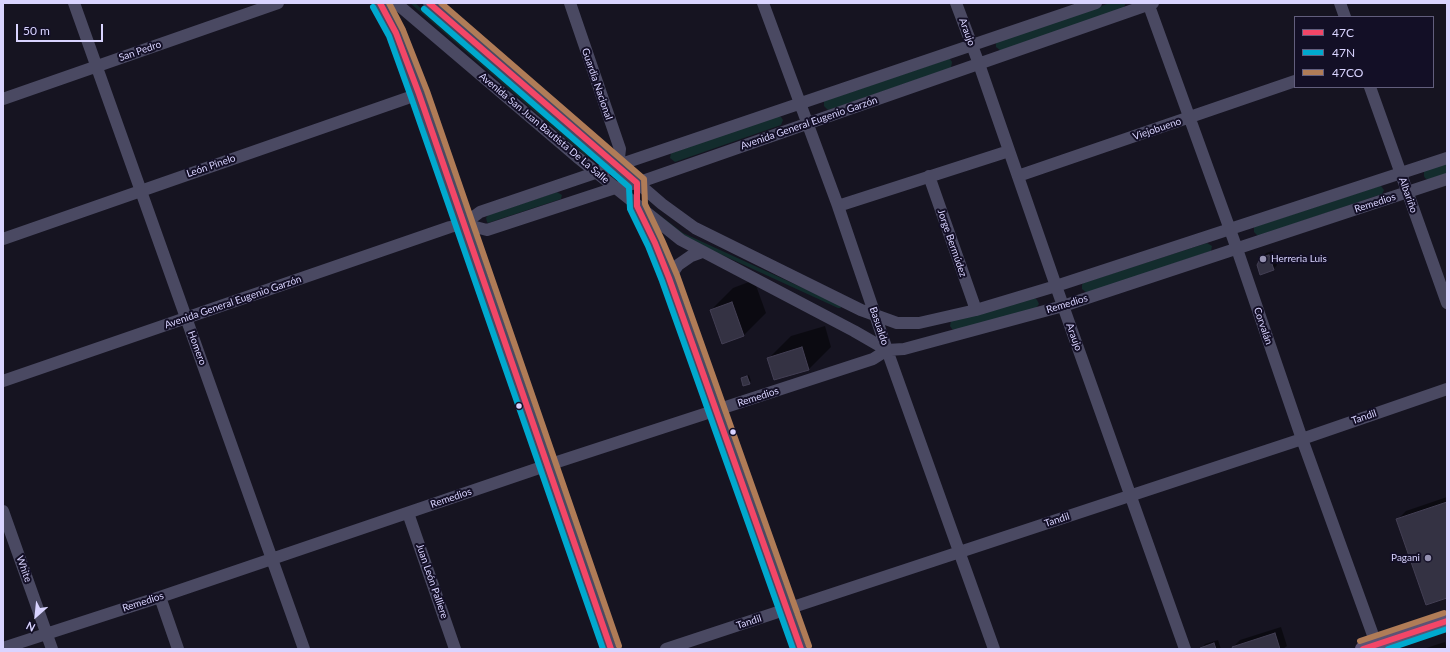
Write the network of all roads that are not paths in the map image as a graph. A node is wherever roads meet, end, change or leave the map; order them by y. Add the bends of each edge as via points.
1 (74, 3) edge
2 (278, 3) edge
3 (380, 3) edge
4 (396, 3) edge
5 (430, 3) edge
6 (570, 3) edge
7 (763, 3) edge
8 (956, 3) edge
9 (1096, 3) edge
10 (1150, 3) edge
11 (1340, 3) edge
12 (1345, 16) edge
13 (972, 46) junction
14 (979, 64) junction
15 (96, 66) junction
16 (1294, 81) edge
17 (1370, 88) edge
18 (419, 94) junction
19 (3, 99) edge
20 (800, 104) junction
21 (1189, 118) junction
22 (807, 123) junction
23 (1008, 151) junction
24 (1447, 158) edge
25 (618, 166) junction
26 (597, 172) junction
27 (1400, 174) junction
28 (929, 176) junction
29 (1018, 176) junction
30 (1447, 179) edge
31 (637, 183) junction
32 (616, 188) junction
33 (141, 191) junction
34 (1407, 192) junction
35 (637, 206) junction
36 (838, 206) junction
37 (464, 224) junction
38 (1230, 230) junction
39 (3, 239) edge
40 (1236, 249) junction
41 (702, 252) junction
42 (669, 278) junction
43 (1056, 286) junction
44 (1447, 303) edge
45 (1063, 306) junction
46 (976, 310) junction
47 (875, 316) junction
48 (186, 317) junction
49 (887, 350) junction
50 (3, 381) edge
51 (1447, 389) edge
52 (717, 410) junction
53 (1302, 439) junction
54 (548, 465) junction
55 (1131, 496) junction
56 (3, 511) edge
57 (408, 513) junction
58 (960, 552) junction
59 (272, 558) junction
60 (160, 597) junction
61 (787, 609) junction
62 (1447, 621) edge
63 (47, 633) junction
64 (1372, 647) edge
65 (3, 648) edge
66 (52, 649) edge
67 (178, 649) edge
68 (304, 649) edge
69 (455, 649) edge
70 (611, 649) edge
71 (666, 649) edge
72 (801, 649) edge
73 (994, 649) edge
74 (1185, 649) edge

1 - 15 street, Homero
2 - 15 street, San Pedro
3 - 18 street via 396,33
4 - 26 street, Avenida San Juan Bautista De La Salle
5 - 25 street, Avenida San Juan Bautista De La Salle
6 - 25 street, Guardia Nacional via 620,149
7 - 20 street, Basualdo
8 - 13 street, Araujo
9 - 13 street, Avenida General Eugenio Garzón
10 - 14 street, Avenida General Eugenio Garzón
10 - 21 street, Corvalán
11 - 12 street
13 - 14 street, Araujo
13 - 20 street, Avenida General Eugenio Garzón
14 - 22 street, Avenida General Eugenio Garzón
14 - 23 street, Araujo
15 - 19 street, San Pedro
15 - 33 street, Homero
16 - 21 street, Viejobueno
17 - 27 street, Albariño
18 - 33 street, León Pinelo
18 - 37 street
20 - 22 street, Basualdo
20 - 25 street, Avenida General Eugenio Garzón
21 - 29 street, Viejobueno
21 - 38 street, Corvalán
22 - 31 street, Avenida General Eugenio Garzón
22 - 36 street, Basualdo
23 - 28 street
23 - 29 street, Araujo
24 - 27 street, Remedios
25 - 26 street, Avenida General Eugenio Garzón
25 - 31 street, Avenida San Juan Bautista De La Salle
26 - 32 street, Avenida San Juan Bautista De La Salle
26 - 37 street, Avenida General Eugenio Garzón via 480,212
27 - 34 street, Albariño
27 - 38 street, Remedios
28 - 36 street
28 - 46 street, Jorge Bermúdez
29 - 43 street, Araujo
30 - 34 street, Remedios
31 - 32 street, Avenida General Eugenio Garzón
31 - 35 street
31 - 47 street, Avenida San Juan Bautista De La Salle via 695,228
32 - 35 street, Avenida San Juan Bautista De La Salle
32 - 37 street, Avenida General Eugenio Garzón via 487,230
33 - 39 street, León Pinelo
33 - 48 street, Homero
34 - 40 street, Remedios
34 - 44 street, Albariño
35 - 41 street, Avenida San Juan Bautista De La Salle via 671,234
35 - 42 street via 656,243
36 - 47 street, Basualdo
37 - 48 street, Avenida General Eugenio Garzón
37 - 54 street
38 - 40 street, Corvalán
38 - 43 street, Remedios
40 - 45 street, Remedios
40 - 53 street, Corvalán
41 - 42 street via 678,265
41 - 49 street, Avenida San Juan Bautista De La Salle
42 - 52 street
43 - 45 street, Araujo
43 - 46 street, Remedios
45 - 49 street, Remedios via 904,349
45 - 55 street, Araujo
46 - 47 street, Remedios via 919,323 897,323
47 - 49 street, Basualdo
48 - 50 street, Avenida General Eugenio Garzón
48 - 59 street, Homero
49 - 52 street, Remedios via 873,359
49 - 58 street, Basualdo
51 - 53 street, Tandil
52 - 54 street, Remedios
52 - 61 street
53 - 55 street, Tandil
53 - 64 street, Corvalán
54 - 57 street, Remedios
54 - 70 street
55 - 58 street, Tandil
55 - 74 street, Araujo
56 - 63 street, White
57 - 59 street, Remedios
57 - 69 street, Juan León Palliere
58 - 61 street, Tandil
58 - 73 street, Basualdo
59 - 60 street, Remedios
59 - 68 street, Homero
60 - 63 street, Remedios
60 - 67 street
61 - 71 street, Tandil
61 - 72 street
62 - 64 main road
63 - 65 street, Remedios
63 - 66 street, White

